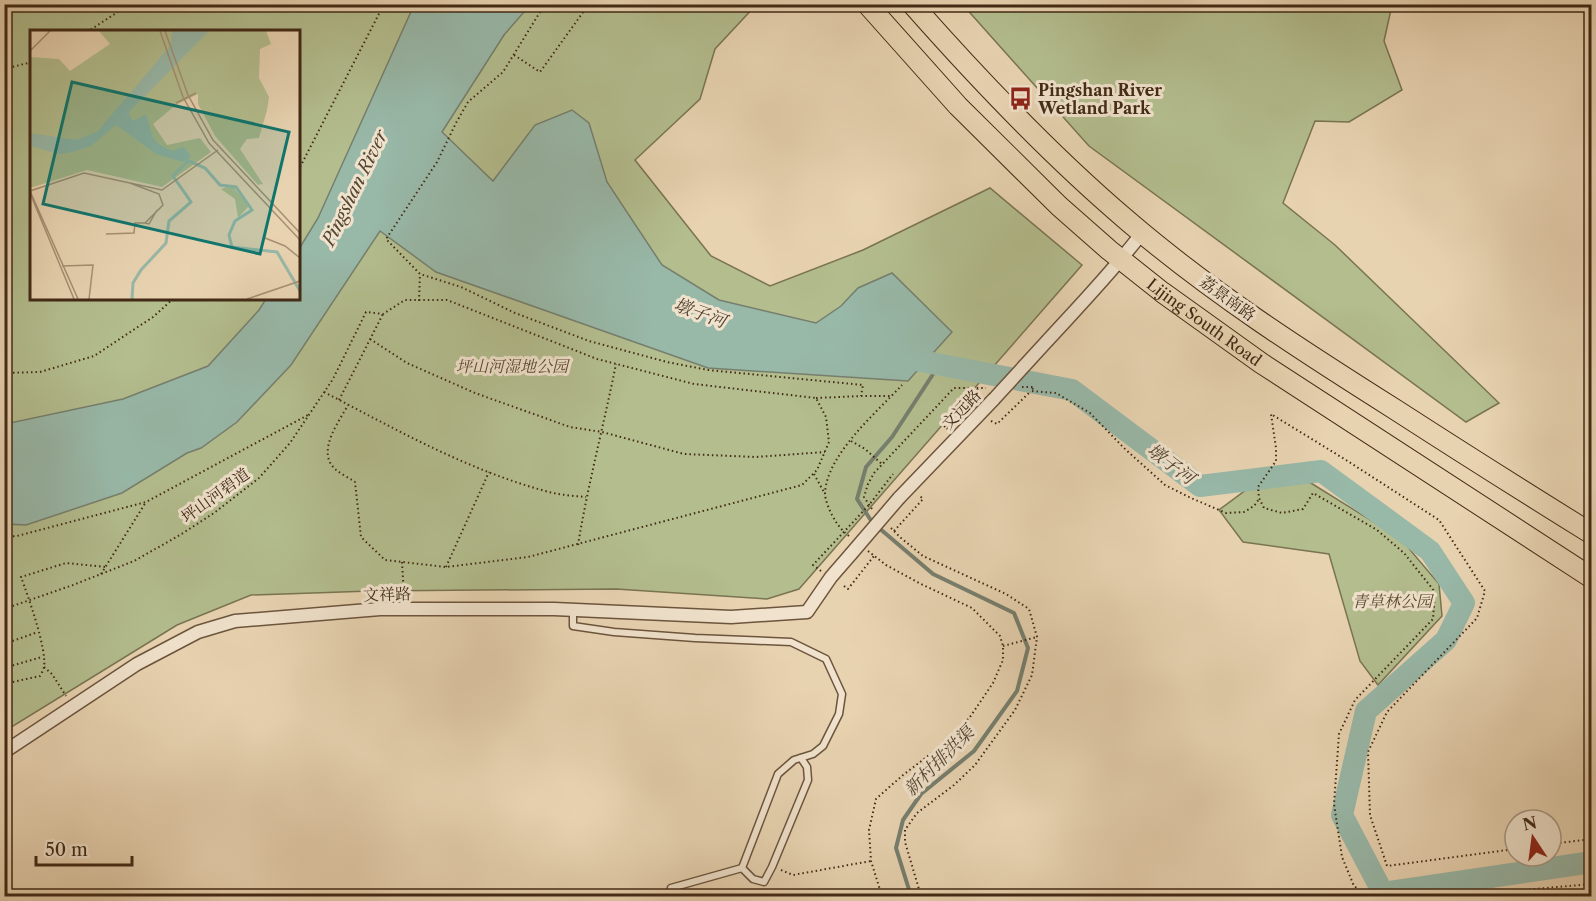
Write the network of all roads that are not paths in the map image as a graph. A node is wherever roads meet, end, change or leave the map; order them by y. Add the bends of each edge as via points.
1 (867, 4) edge
2 (912, 4) edge
3 (1142, 233) junction
4 (1122, 259) junction
5 (1592, 534) edge
6 (1592, 578) edge
7 (573, 610) junction
8 (807, 612) joint
9 (4, 752) edge
10 (801, 758) junction
11 (742, 868) junction
12 (674, 897) edge

1 - 4 main road, Lijing South Road via 958,106 1059,206
2 - 3 main road, 荔景南路 via 1012,113
3 - 4 street, 文远路
3 - 5 main road, 荔景南路 via 1280,335
4 - 6 main road, Lijing South Road via 1261,363
4 - 8 street, 文远路, bridge via 992,393 831,577
7 - 8 street, 文祥路 via 732,617
7 - 9 street, 文祥路 via 380,609 235,621 198,632 137,664
7 - 10 lane via 573,626 694,638 790,642 826,659 842,694 839,714 823,746
10 - 11 lane via 778,774
10 - 11 lane via 808,780 764,882 753,879
11 - 12 lane via 671,888

